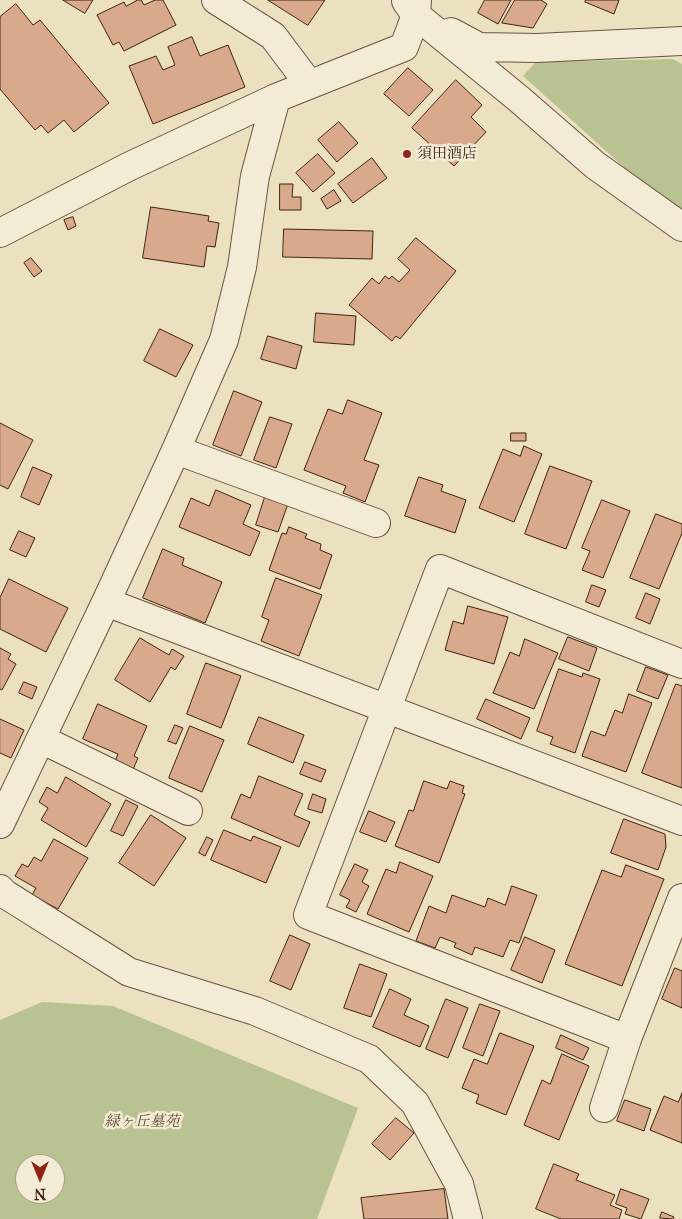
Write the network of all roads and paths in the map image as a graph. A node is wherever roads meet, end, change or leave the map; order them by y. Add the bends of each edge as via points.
1 (216, 0) edge
2 (413, 5) edge
3 (682, 42) edge
4 (309, 84) junction
5 (276, 98) junction
6 (682, 226) edge
7 (0, 233) edge
8 (176, 450) junction
9 (376, 522) dead end
10 (106, 602) junction
11 (682, 664) edge
12 (387, 709) junction
13 (41, 738) junction
14 (188, 811) dead end
15 (682, 821) edge
16 (0, 824) edge
17 (0, 889) edge
18 (682, 898) edge
19 (627, 1039) junction
20 (604, 1108) dead end
21 (468, 1219) edge

1 - 4 street via 272,36
2 - 3 street via 479,47
2 - 4 street via 404,47
2 - 6 street via 595,165
4 - 5 street
5 - 7 street via 130,166
5 - 8 street via 256,176 242,267 224,340
8 - 9 street
8 - 10 street
10 - 12 street
10 - 13 street
11 - 12 street via 440,569
12 - 15 street
12 - 19 street via 308,915
13 - 14 street
13 - 16 street
17 - 21 street via 129,972 256,1011 369,1060 415,1103 459,1184
18 - 19 street
19 - 20 street

